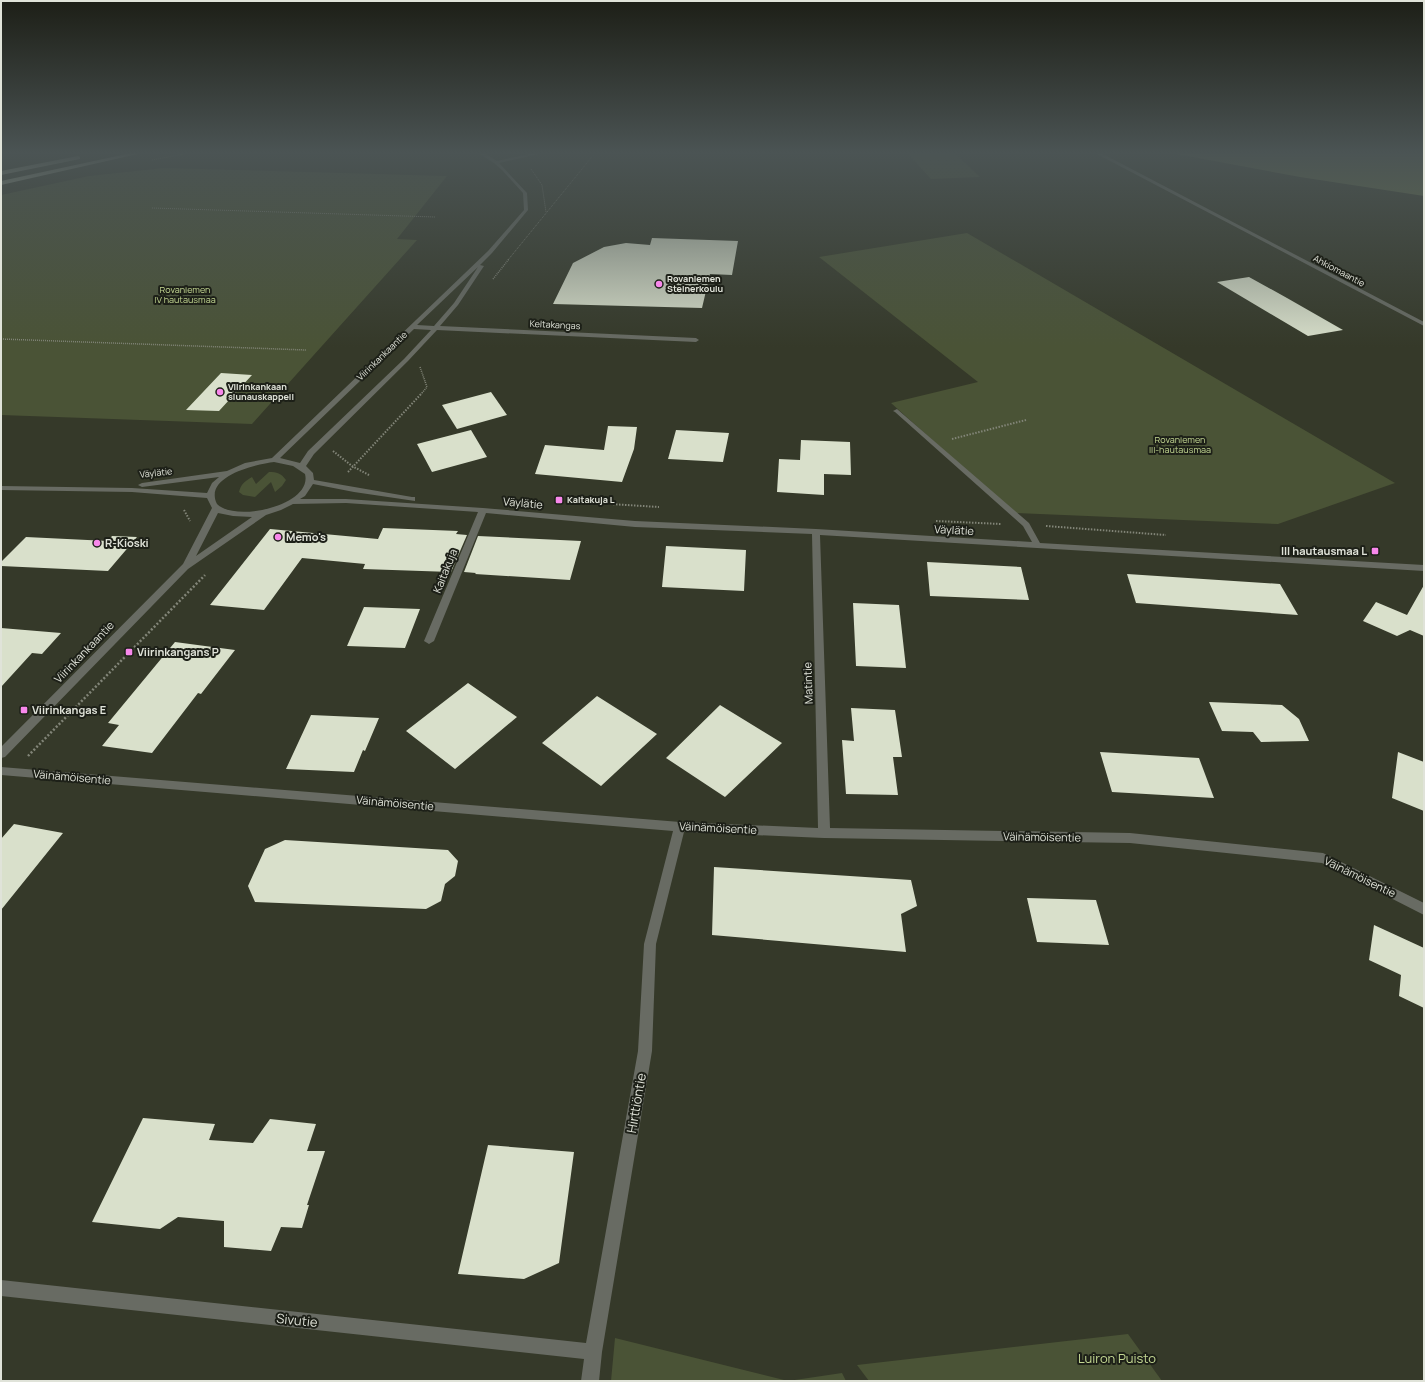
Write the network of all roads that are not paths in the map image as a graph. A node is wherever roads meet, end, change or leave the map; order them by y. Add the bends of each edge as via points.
1 (520, 217) edge
2 (1220, 217) edge
3 (490, 252) junction
4 (1424, 324) edge
5 (413, 327) junction
6 (435, 328) junction
7 (696, 340) dead end
8 (897, 411) dead end
9 (274, 460) junction
10 (303, 466) junction
11 (230, 472) junction
12 (310, 481) junction
13 (1, 488) edge
14 (84, 488) junction
15 (210, 496) junction
16 (291, 502) junction
17 (216, 508) junction
18 (483, 510) junction
19 (263, 513) junction
20 (816, 532) junction
21 (1038, 546) junction
22 (185, 567) junction
23 (1424, 568) edge
24 (429, 641) dead end
25 (1, 754) edge
26 (7, 771) edge
27 (680, 827) junction
28 (824, 833) junction
29 (1424, 909) edge
30 (1, 1288) edge
31 (593, 1352) junction
32 (590, 1381) edge

1 - 3 street, Viirinkankaantie
2 - 4 street, Ahkiomaantie
3 - 5 street, Viirinkankaantie
3 - 6 street, Viirinkankaantie via 456,304
5 - 6 street, Keltakangas
5 - 9 street, Viirinkankaantie
6 - 7 street, Keltakangas
6 - 10 street, Viirinkankaantie via 311,453
8 - 21 street via 1026,524
9 - 10 street via 290,461
9 - 11 street via 244,466
10 - 12 street via 309,472
11 - 14 street, Väylätie via 151,484
11 - 15 street via 216,484
12 - 16 street
12 - 18 street, Väylätie
13 - 14 street, Väylätie
14 - 15 street, Väylätie via 150,490
15 - 17 street
16 - 18 street, Väylätie via 346,501
16 - 19 street
17 - 19 street via 241,515
17 - 22 street, Viirinkankaantie
18 - 20 street, Väylätie via 636,524
18 - 24 street, Kaitakuja
19 - 22 street, Viirinkankaantie
20 - 21 street, Väylätie
20 - 28 street, Matintie
21 - 23 street, Väylätie
22 - 25 street, Viirinkankaantie
26 - 27 street, Väinämöisentie
27 - 28 street, Väinämöisentie
27 - 31 street, Hirttiöntie via 650,944 646,1051
28 - 29 street, Väinämöisentie via 1130,838 1323,858
30 - 31 street, Sivutie
31 - 32 street, Hirttiöntie

